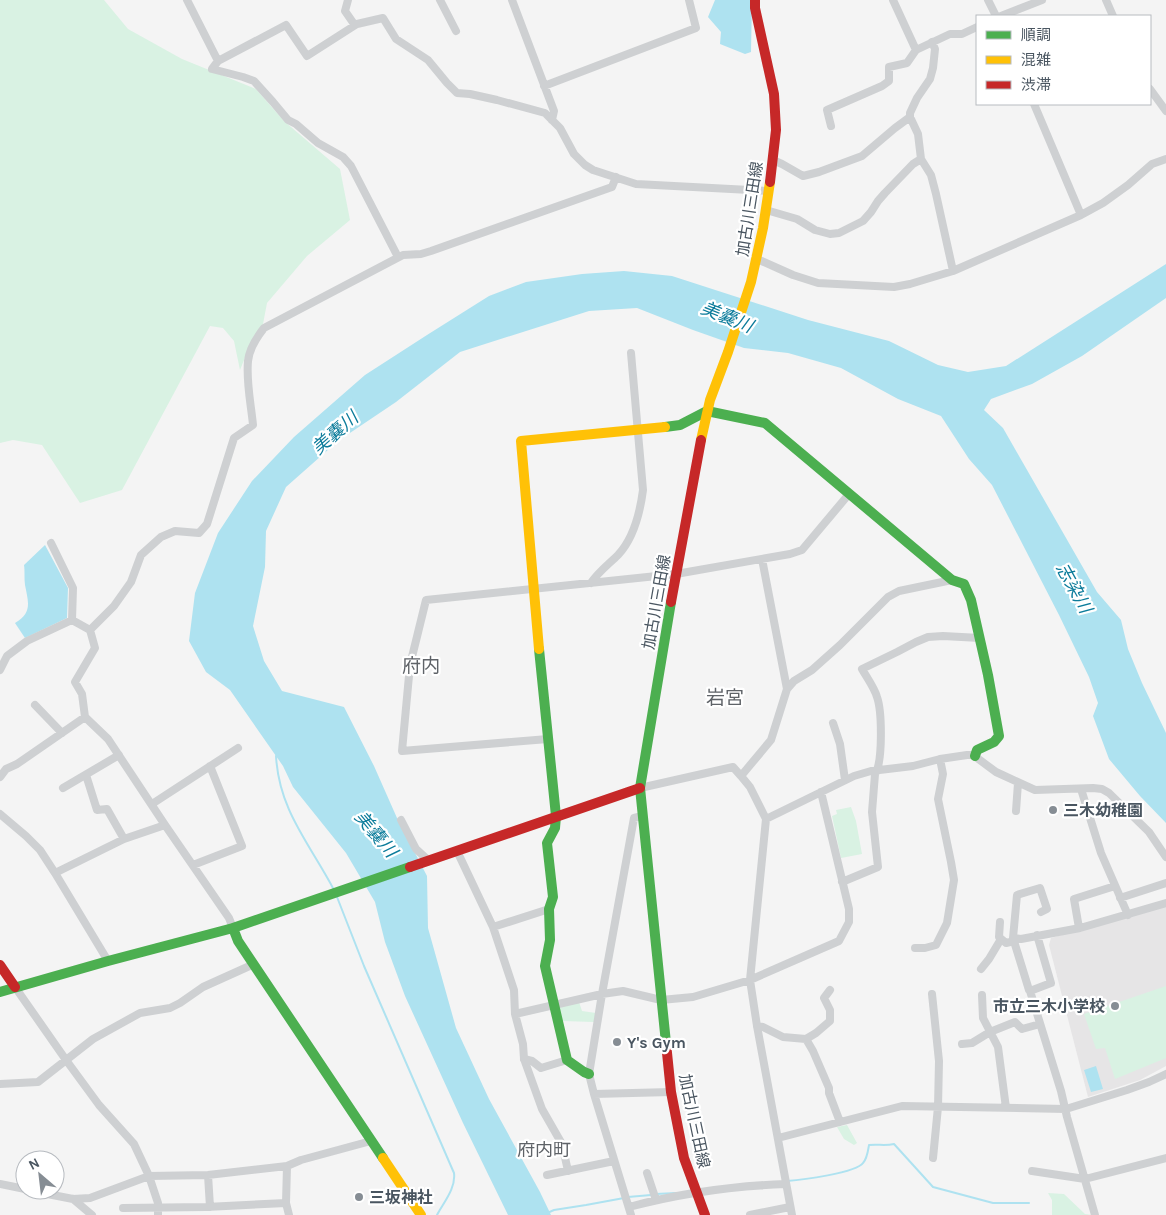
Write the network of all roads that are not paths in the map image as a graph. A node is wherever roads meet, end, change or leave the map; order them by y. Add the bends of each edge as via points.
1 (187, 0) edge
2 (348, 0) edge
3 (440, 0) edge
4 (512, 0) edge
5 (689, 0) edge
6 (755, 0) edge
7 (893, 0) edge
8 (988, 0) edge
9 (1042, 0) edge
10 (1106, 0) edge
11 (996, 15) edge
12 (1004, 15) edge
13 (1113, 15) edge
14 (357, 24) junction
15 (976, 27) edge
16 (456, 31) dead end
17 (932, 42) junction
18 (916, 50) junction
19 (218, 61) junction
20 (544, 86) junction
21 (1151, 90) edge
22 (1034, 105) edge
23 (1166, 111) edge
24 (910, 117) junction
25 (552, 120) junction
26 (831, 126) dead end
27 (922, 159) junction
28 (1166, 159) edge
29 (773, 160) junction
30 (616, 177) junction
31 (768, 191) junction
32 (766, 210) junction
33 (1081, 215) junction
34 (398, 258) junction
35 (757, 260) junction
36 (953, 271) junction
37 (631, 353) dead end
38 (707, 411) junction
39 (638, 429) junction
40 (849, 494) junction
41 (50, 543) dead end
42 (762, 559) junction
43 (676, 574) junction
44 (952, 580) junction
45 (591, 583) junction
46 (533, 589) junction
47 (72, 620) junction
48 (90, 630) junction
49 (980, 638) junction
50 (0, 670) edge
51 (787, 689) junction
52 (35, 704) dead end
53 (85, 717) junction
54 (833, 723) dead end
55 (62, 732) junction
56 (548, 739) junction
57 (238, 748) dead end
58 (119, 755) junction
59 (974, 756) junction
60 (940, 759) junction
61 (210, 766) junction
62 (3, 767) edge
63 (878, 770) junction
64 (86, 775) junction
65 (742, 776) junction
66 (0, 777) edge
67 (845, 780) junction
68 (1018, 783) junction
69 (63, 788) dead end
70 (640, 788) junction
71 (1081, 789) junction
72 (821, 792) junction
73 (152, 804) junction
74 (1016, 810) dead end
75 (0, 814) edge
76 (556, 816) junction
77 (642, 816) junction
78 (766, 819) junction
79 (401, 820) dead end
80 (165, 825) junction
81 (124, 839) junction
82 (457, 851) junction
83 (1166, 857) edge
84 (428, 860) junction
85 (193, 865) junction
86 (55, 873) junction
87 (842, 882) junction
88 (1166, 883) edge
89 (1114, 886) junction
90 (1120, 898) junction
91 (1166, 903) edge
92 (550, 909) junction
93 (1041, 912) dead end
94 (1128, 915) junction
95 (1000, 922) dead end
96 (493, 927) junction
97 (233, 928) junction
98 (1079, 928) junction
99 (1037, 935) junction
100 (1001, 939) junction
101 (1014, 940) junction
102 (916, 948) dead end
103 (108, 961) junction
104 (254, 964) junction
105 (0, 965) edge
106 (980, 969) dead end
107 (750, 980) junction
108 (15, 987) junction
109 (830, 990) dead end
110 (1030, 991) junction
111 (0, 992) edge
112 (602, 994) junction
113 (932, 994) dead end
114 (982, 995) dead end
115 (661, 1000) junction
116 (555, 1006) junction
117 (515, 1014) junction
118 (1040, 1024) junction
119 (757, 1026) junction
120 (990, 1032) junction
121 (806, 1039) junction
122 (962, 1044) dead end
123 (524, 1059) junction
124 (66, 1060) junction
125 (568, 1060) junction
126 (589, 1074) junction
127 (1166, 1074) edge
128 (0, 1084) edge
129 (671, 1092) junction
130 (594, 1094) junction
131 (938, 1107) junction
132 (1006, 1108) junction
133 (1066, 1109) junction
134 (840, 1122) junction
135 (778, 1138) junction
136 (371, 1141) junction
137 (932, 1158) dead end
138 (1166, 1158) edge
139 (614, 1161) junction
140 (287, 1166) junction
141 (568, 1171) junction
142 (1032, 1171) dead end
143 (647, 1173) dead end
144 (208, 1175) junction
145 (547, 1175) dead end
146 (148, 1176) junction
147 (1085, 1179) junction
148 (786, 1181) junction
149 (0, 1184) edge
150 (15, 1187) edge
151 (697, 1192) junction
152 (65, 1197) edge
153 (73, 1199) junction
154 (656, 1200) junction
155 (286, 1203) junction
156 (123, 1208) dead end
157 (208, 1210) edge
158 (158, 1211) edge
159 (630, 1211) edge
160 (791, 1211) edge
161 (92, 1215) edge
162 (289, 1215) edge
163 (421, 1215) edge
164 (705, 1215) edge
165 (750, 1215) edge
166 (1095, 1215) edge

1 - 19 street
2 - 14 street via 345,11
3 - 16 street
4 - 20 street
5 - 20 street via 696,28
6 - 29 street, 加古川三田線 via 774,94 776,130
7 - 18 street
8 - 11 street
9 - 12 street
10 - 13 street
14 - 19 street via 307,56 286,26
14 - 25 street via 383,18 396,39 428,60 457,93 535,110
15 - 17 street
17 - 18 street
17 - 24 street via 935,49 930,79 917,98
18 - 26 street via 907,63 890,67 889,81 882,86 828,110
19 - 34 street via 212,69 254,81 288,120 343,157 351,166
20 - 25 street via 554,111
21 - 23 street
22 - 33 street
24 - 27 street via 918,134
24 - 29 street via 862,156 820,172 803,176
25 - 30 street via 585,165
27 - 32 street via 878,200 863,221 839,233 815,230 797,219
27 - 36 street via 931,175
28 - 33 street via 1152,164 1103,203
29 - 31 street, 加古川三田線
30 - 31 street via 636,184
30 - 34 street via 612,187 431,251
31 - 32 street, 加古川三田線
32 - 35 street, 加古川三田線
33 - 36 street
34 - 48 street via 259,333 248,359 253,425 234,438 207,524 199,533 175,531 160,537 141,555 130,582 114,606
35 - 36 street via 818,283 894,287
35 - 38 street, 加古川三田線
37 - 39 street
38 - 39 street via 680,425
38 - 40 street via 765,423
38 - 43 street, 加古川三田線
39 - 45 street via 643,490 633,532 620,552
39 - 46 street via 521,440
40 - 42 street via 802,550
40 - 44 street
41 - 47 street via 73,588
42 - 43 street
42 - 51 street
43 - 45 street
43 - 70 street, 加古川三田線
44 - 49 street via 964,584 972,600
44 - 51 street via 888,596 840,645
45 - 46 street
46 - 56 street
46 - 56 street via 426,600 410,665 402,751
47 - 48 street
47 - 50 street via 27,641 7,656
48 - 53 street via 95,648 75,682 82,694
49 - 59 street via 999,736 977,750
49 - 63 street via 928,637 862,669 877,696 880,710
51 - 65 street via 771,740
52 - 55 street
53 - 55 street
53 - 58 street
54 - 67 street via 840,744
55 - 62 street via 17,764
56 - 76 street
57 - 61 street
58 - 64 street
58 - 73 street
59 - 60 street via 967,754
59 - 68 street
60 - 63 street
60 - 102 street via 943,774 938,799 954,880 947,923 936,945
61 - 73 street
61 - 85 street via 242,846
62 - 66 street
63 - 67 street
63 - 87 street via 872,812 878,867
64 - 69 street
64 - 81 street via 98,810 107,809
65 - 70 street via 733,767
65 - 78 street
67 - 72 street
68 - 71 street via 1035,790
68 - 74 street
70 - 76 street
70 - 77 street, 加古川三田線
71 - 83 street via 1102,789 1109,793 1149,832
71 - 89 street
72 - 78 street
72 - 87 street
73 - 80 street
75 - 86 street via 40,850
76 - 82 street
76 - 92 street via 555,828 547,843 553,897
77 - 112 street via 634,818
77 - 115 street, 加古川三田線
78 - 107 street
79 - 84 street via 416,849
80 - 81 street
80 - 85 street
81 - 86 street
82 - 84 street
82 - 96 street
84 - 97 street
85 - 97 street
86 - 103 street
87 - 107 street via 849,922 839,941
88 - 90 street
89 - 90 street
89 - 98 street via 1074,899
90 - 94 street
91 - 94 street
92 - 96 street
92 - 116 street via 550,940 545,966
93 - 101 street via 1047,909 1040,888 1017,895
94 - 98 street
95 - 100 street via 998,938
96 - 117 street via 514,990
97 - 103 street
97 - 104 street
98 - 99 street
99 - 101 street
99 - 110 street via 1051,983
100 - 101 street via 1006,942
100 - 106 street
101 - 110 street
103 - 108 street
104 - 124 street via 203,987 170,1008 140,1013
104 - 136 street
105 - 108 street
107 - 115 street via 693,997
107 - 119 street
108 - 111 street
108 - 124 street
109 - 121 street via 824,998 830,1010 830,1021
110 - 118 street
112 - 115 street via 623,991
112 - 116 street
112 - 126 street
113 - 131 street via 939,1061
114 - 120 street via 983,1018
115 - 129 street, 加古川三田線
116 - 117 street
116 - 125 street
117 - 123 street
118 - 120 street via 1022,1029 1015,1022
118 - 133 street
119 - 121 street via 783,1037
119 - 135 street
120 - 122 street via 972,1044
120 - 132 street via 998,1047
121 - 134 street via 829,1088
123 - 125 street via 542,1068
123 - 141 street via 542,1109 562,1144
124 - 128 street via 38,1082
124 - 146 street via 99,1105 134,1144
125 - 126 street
126 - 130 street
127 - 133 street
129 - 130 street
129 - 151 street, 加古川三田線 via 684,1158
130 - 139 street
131 - 132 street
131 - 134 street via 902,1106
131 - 137 street
132 - 133 street
133 - 147 street
134 - 135 street
135 - 148 street
136 - 140 street
136 - 163 street
138 - 147 street
139 - 141 street
139 - 159 street
140 - 144 street
140 - 155 street
141 - 145 street
142 - 147 street
143 - 154 street
144 - 146 street
144 - 157 street
146 - 153 street via 90,1198
146 - 158 street
147 - 166 street
148 - 151 street
148 - 160 street
149 - 150 street
151 - 154 street
151 - 164 street, 加古川三田線
152 - 153 street
153 - 161 street
154 - 159 street
155 - 157 street
155 - 162 street
156 - 158 street
157 - 158 street
160 - 165 street

